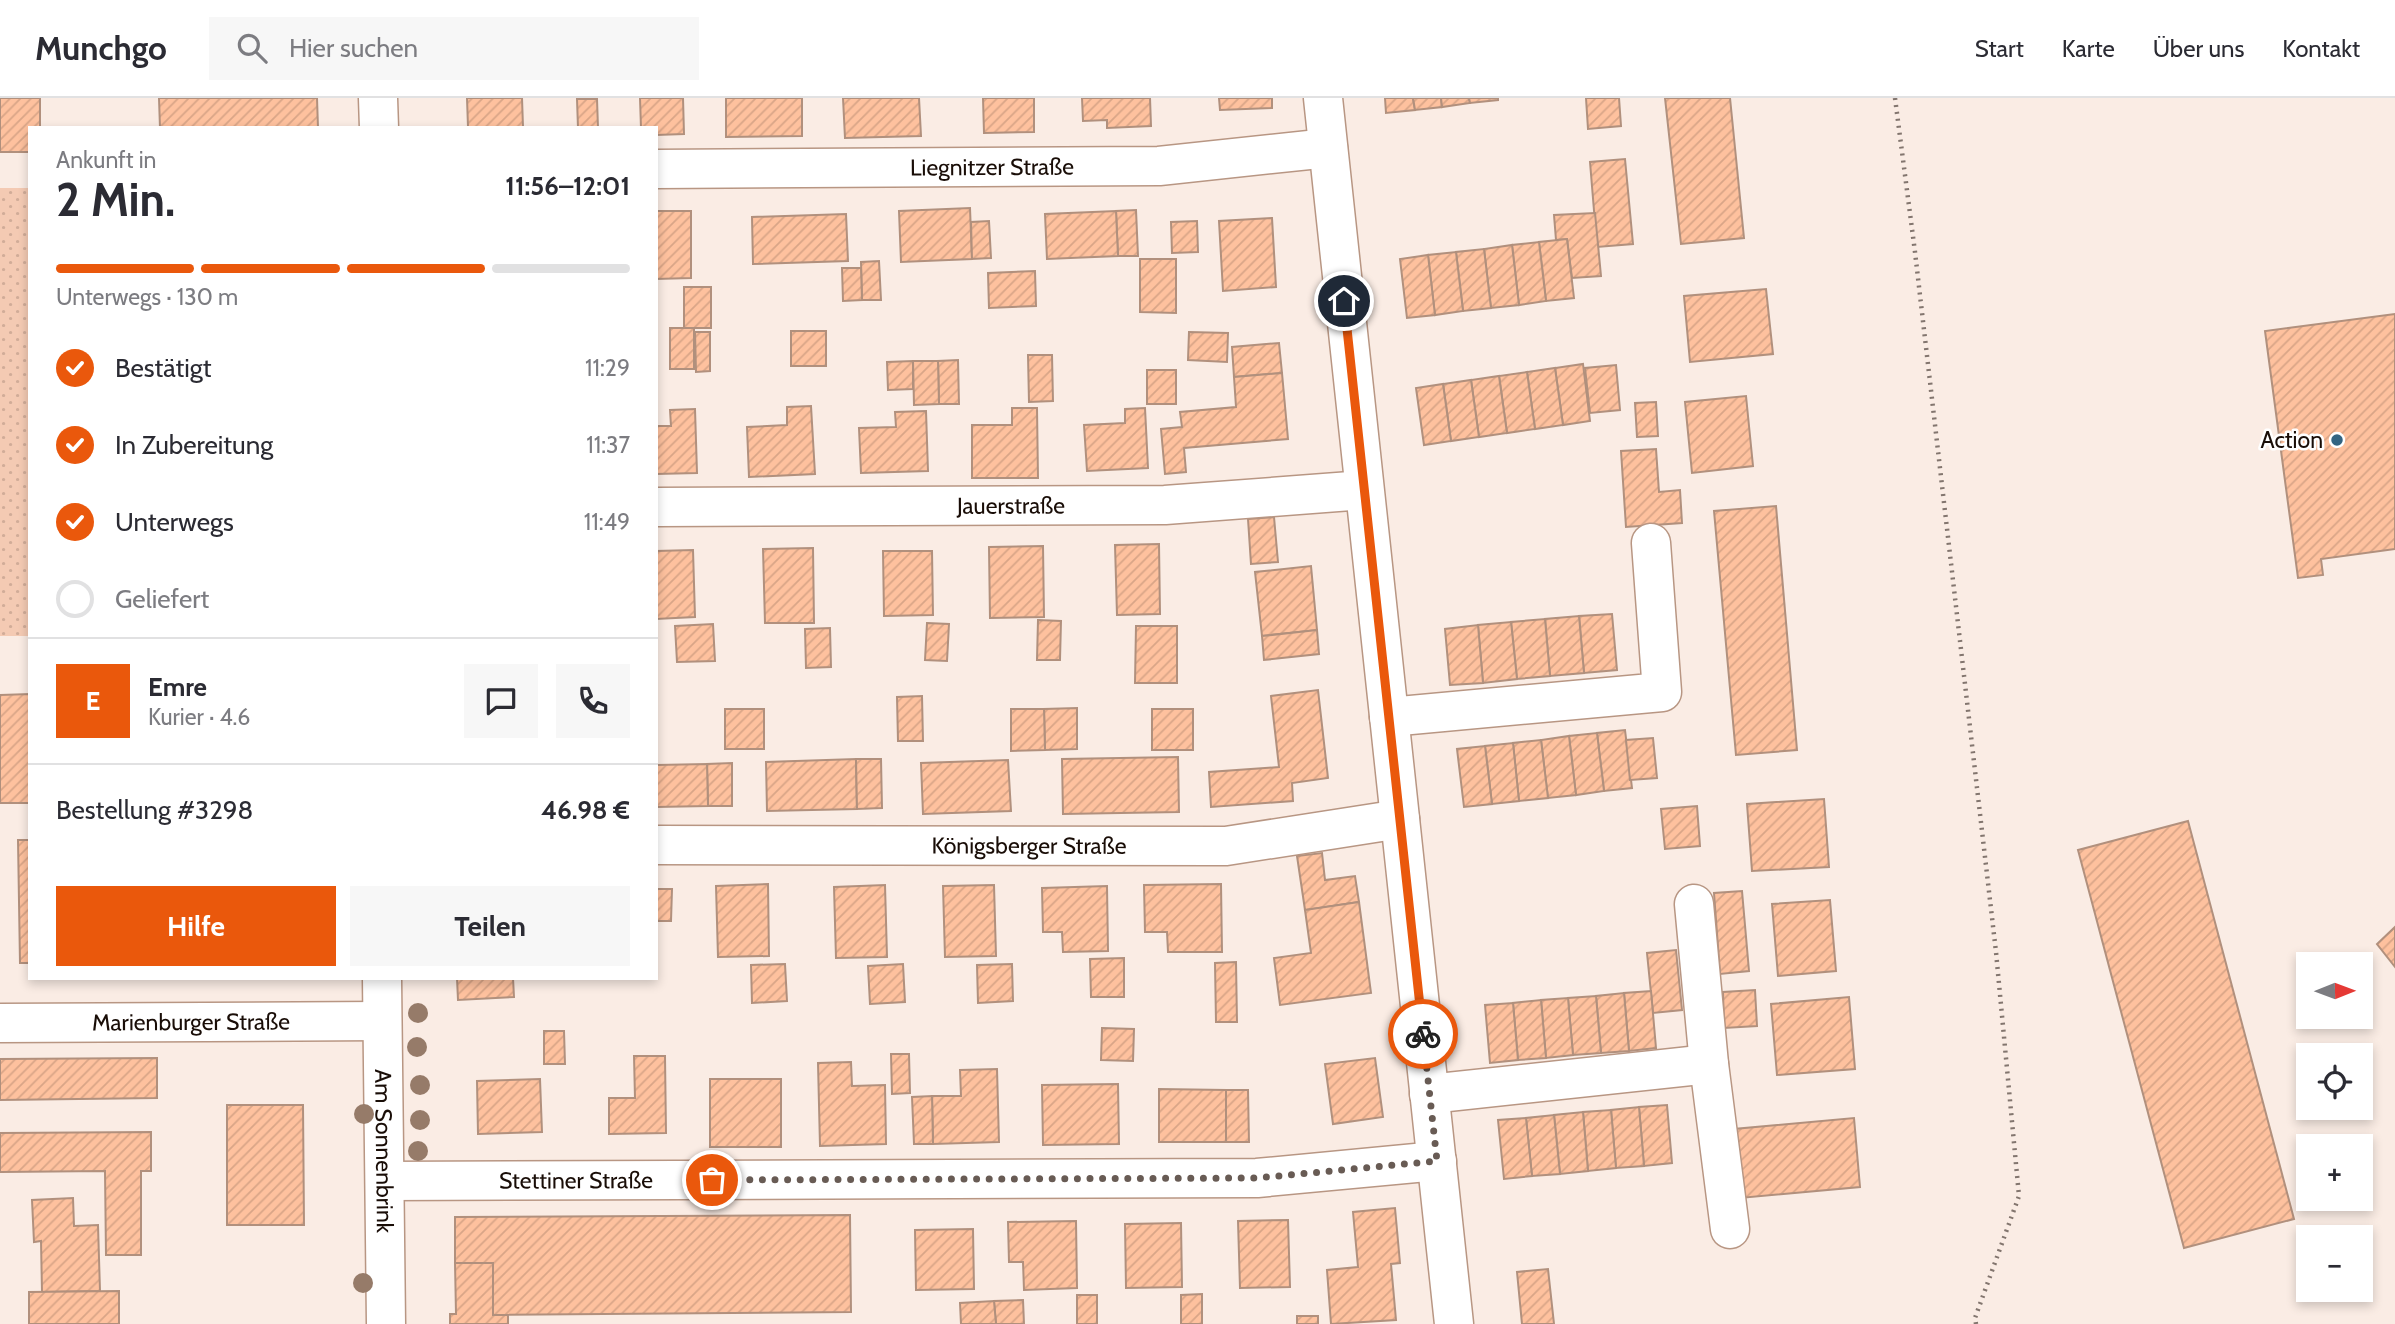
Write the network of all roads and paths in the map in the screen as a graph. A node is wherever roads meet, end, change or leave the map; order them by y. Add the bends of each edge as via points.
1 (378, 98) edge
2 (1322, 98) edge
3 (1895, 98) edge
4 (379, 126) edge
5 (1328, 148) junction
6 (658, 169) edge
7 (1364, 490) junction
8 (658, 507) edge
9 (1651, 542) dead end
10 (1389, 718) junction
11 (1400, 819) junction
12 (658, 845) edge
13 (1694, 904) dead end
14 (382, 980) edge
15 (382, 1021) junction
16 (0, 1023) edge
17 (1709, 1064) junction
18 (1429, 1094) junction
19 (1437, 1161) junction
20 (385, 1181) junction
21 (1730, 1229) dead end
22 (386, 1324) edge
23 (1454, 1324) edge
24 (1976, 1324) edge

1 - 4 street
2 - 5 street
3 - 24 path via 1996,952 2019,1196
5 - 6 street, Liegnitzer Straße via 1159,166
5 - 7 street
7 - 8 street, Jauerstraße via 1165,505
7 - 10 street
9 - 10 street via 1662,692
10 - 11 street
11 - 12 street, Königsberger Straße via 1226,846
11 - 18 street
13 - 17 street
14 - 15 street, Am Sonnenbrink
15 - 16 street, Marienburger Straße
15 - 20 street, Am Sonnenbrink
17 - 18 street
17 - 21 street
18 - 19 street
19 - 20 street, Stettiner Straße via 1257,1178
19 - 23 street
20 - 22 street, Am Sonnenbrink

